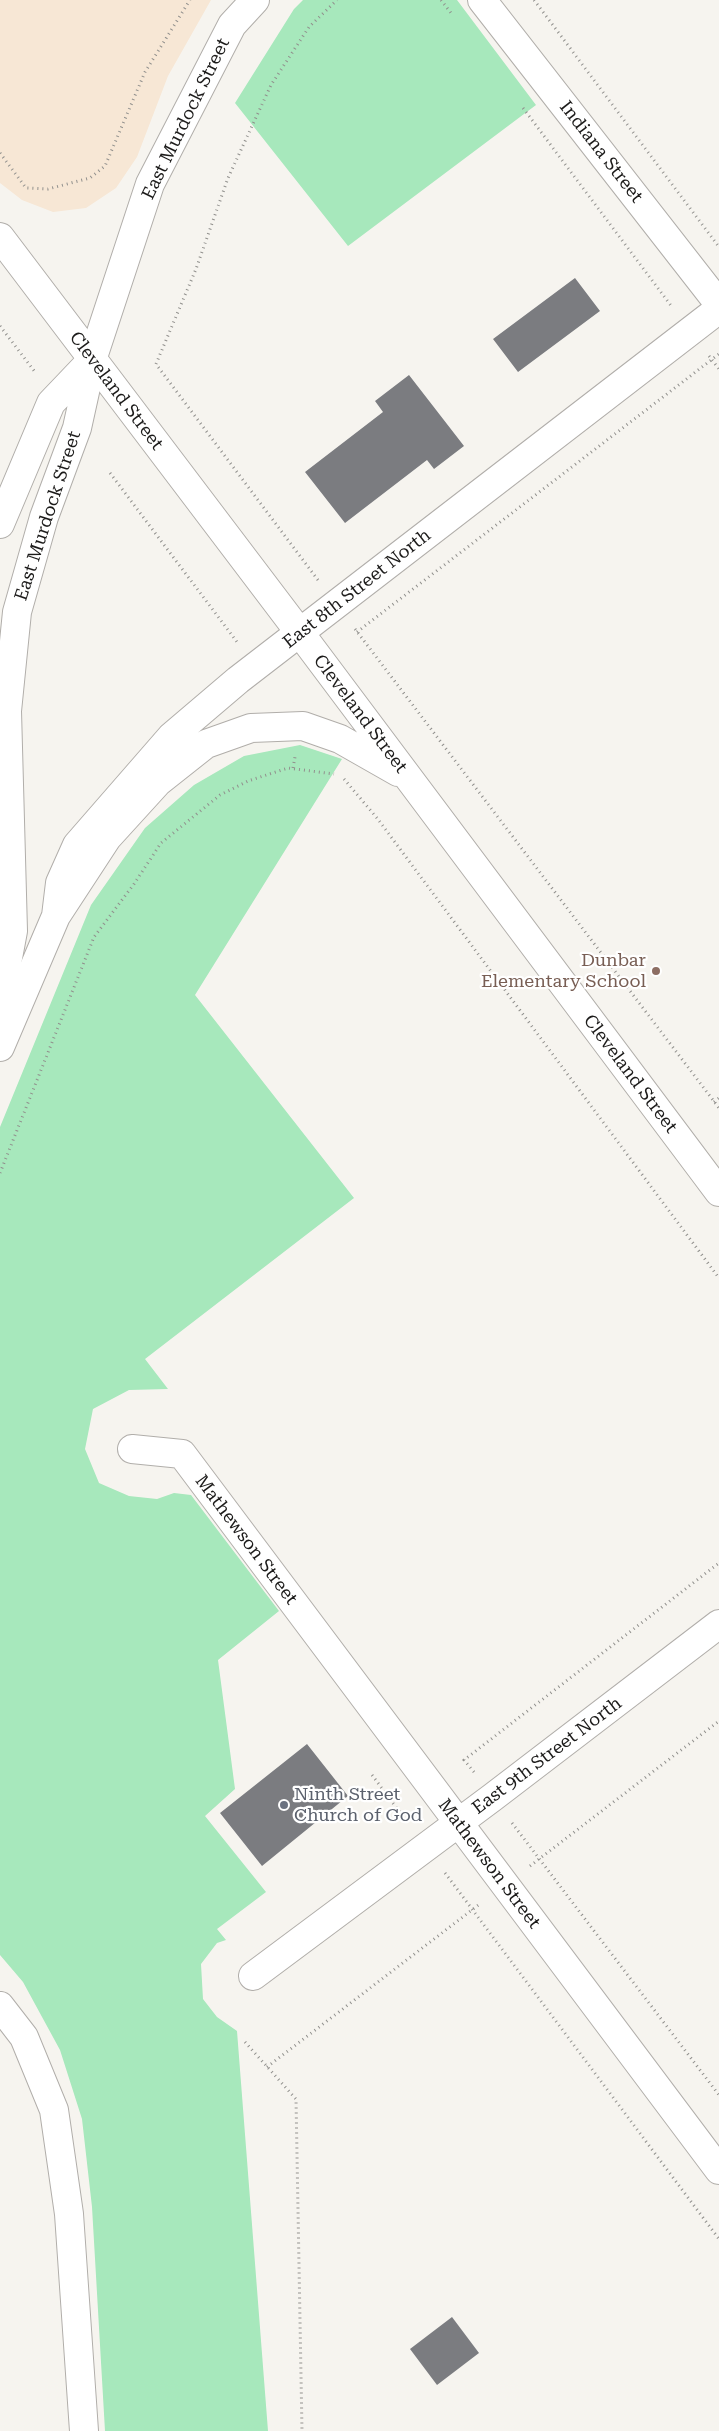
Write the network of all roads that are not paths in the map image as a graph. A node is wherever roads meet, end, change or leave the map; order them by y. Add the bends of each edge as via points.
1 (255, 0) edge
2 (482, 0) edge
3 (0, 237) edge
4 (719, 304) edge
5 (719, 309) edge
6 (92, 360) junction
7 (0, 524) edge
8 (300, 633) junction
9 (407, 777) junction
10 (56, 916) junction
11 (0, 1002) edge
12 (0, 1047) edge
13 (719, 1192) edge
14 (132, 1448) dead end
15 (719, 1624) edge
16 (458, 1824) junction
17 (253, 1976) dead end
18 (0, 2006) edge
19 (719, 2170) edge
20 (84, 2431) edge

1 - 6 main road, East Murdock Street via 232,25 150,184
2 - 4 main road, Indiana Street
3 - 6 main road, Cleveland Street
5 - 8 main road, East 8th Street North
6 - 7 main road, East Murdock Street via 51,403
6 - 8 main road, Cleveland Street
6 - 11 main road, East Murdock Street via 77,428 44,517 18,612 7,711 13,931
8 - 9 main road, Cleveland Street
8 - 10 main road, East 8th Street North via 172,736 76,845 60,883
9 - 10 main road, East 8th Street North via 340,739 303,726 251,728 206,744 158,782 107,838
9 - 13 main road, Cleveland Street
10 - 12 main road, East 8th Street North
14 - 16 main road, Mathewson Street via 182,1454
15 - 16 main road, East 9th Street North
16 - 17 main road, East 9th Street North
16 - 19 main road, Mathewson Street
18 - 20 main road via 24,2037 54,2110 69,2214

